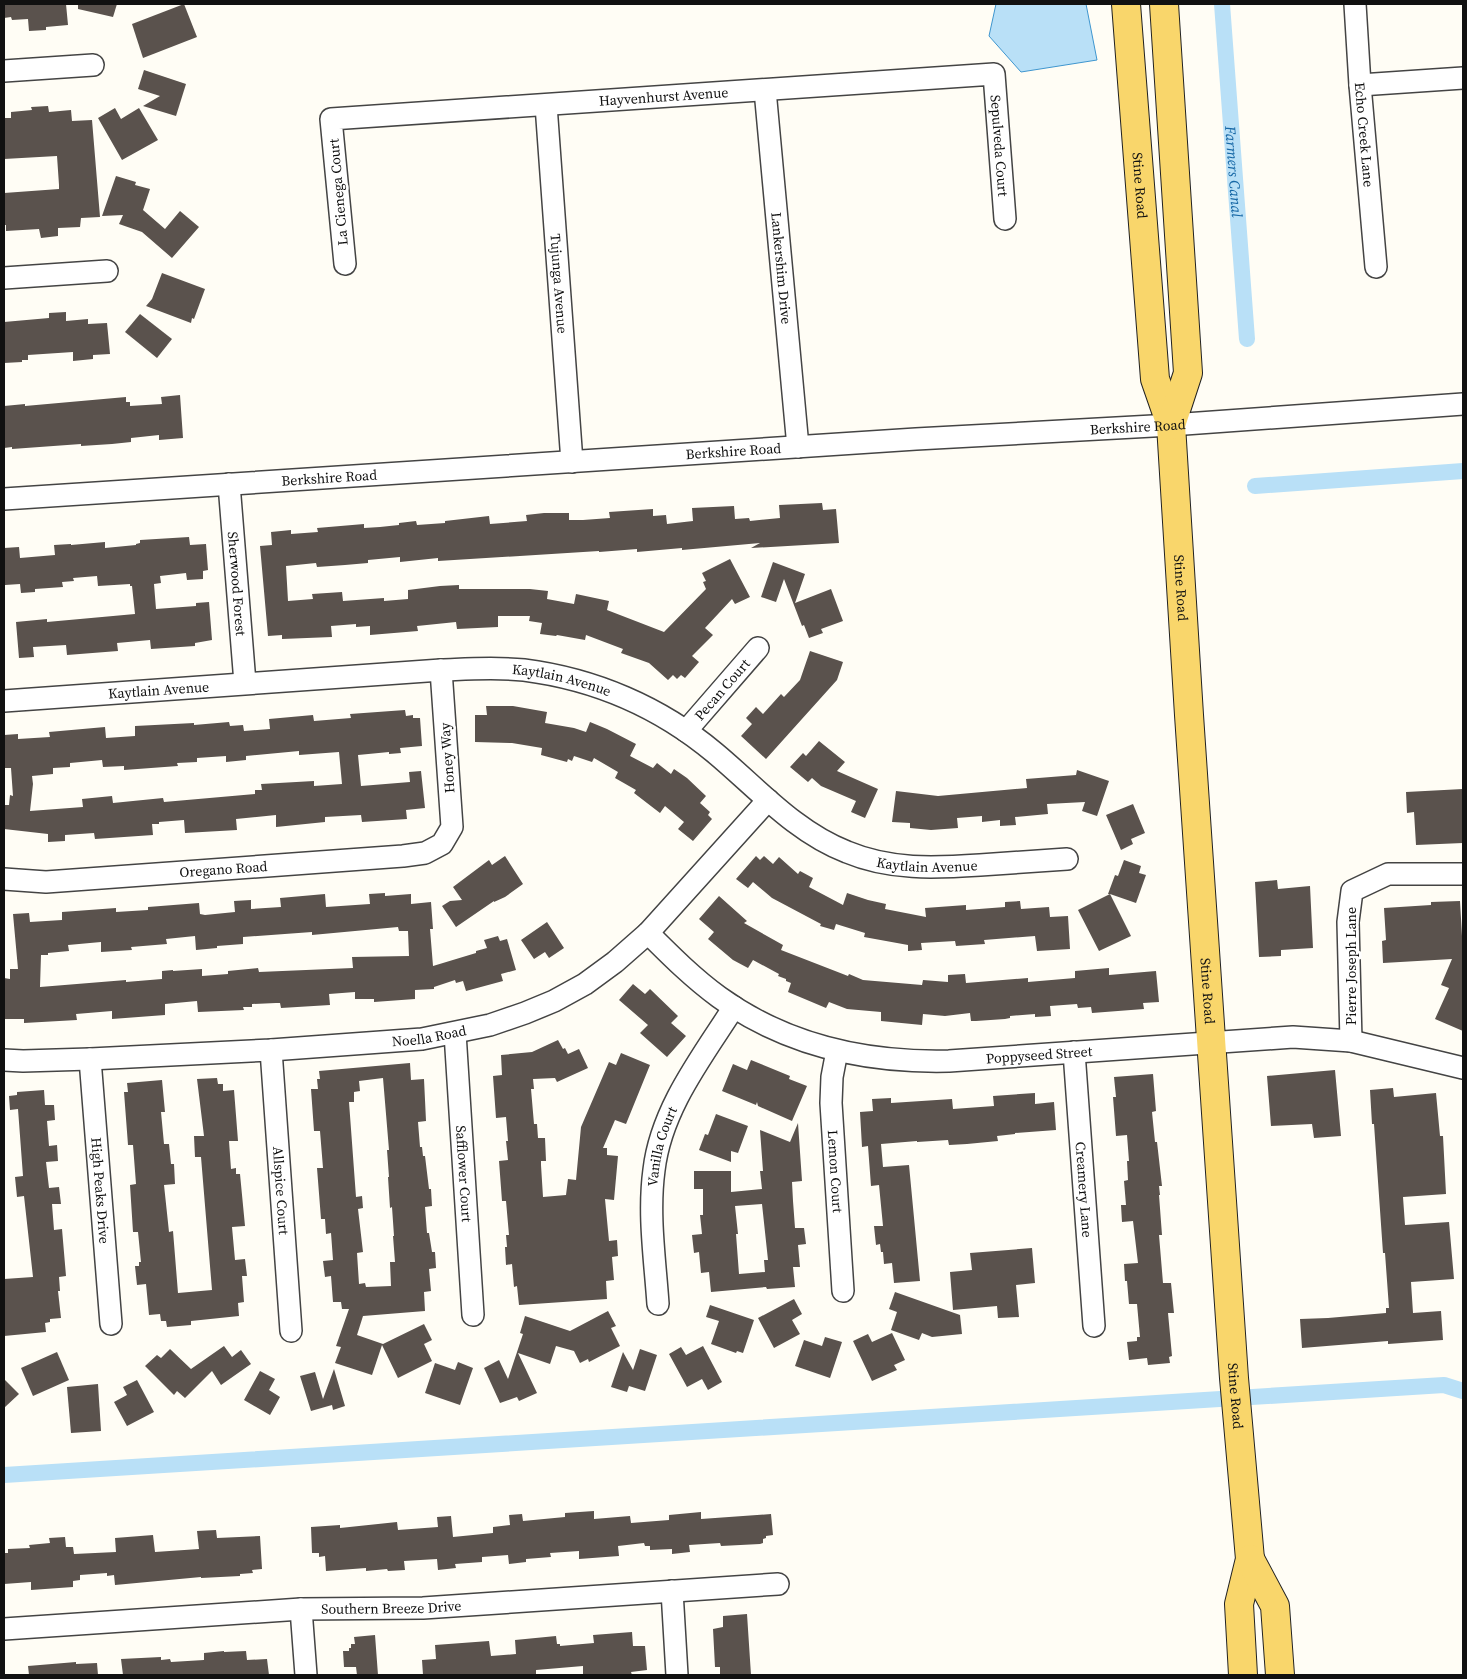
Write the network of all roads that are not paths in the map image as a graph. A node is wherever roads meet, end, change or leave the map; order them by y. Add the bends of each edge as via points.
1 (1126, 4) edge
2 (1164, 4) edge
3 (1356, 4) edge
4 (93, 65) dead end
5 (4, 71) edge
6 (994, 74) joint
7 (1463, 78) edge
8 (1360, 85) junction
9 (765, 90) junction
10 (546, 105) junction
11 (331, 119) joint
12 (1005, 218) dead end
13 (345, 264) dead end
14 (1376, 266) dead end
15 (107, 271) dead end
16 (4, 278) edge
17 (1463, 404) edge
18 (1171, 424) junction
19 (798, 447) junction
20 (572, 462) junction
21 (229, 484) junction
22 (4, 499) edge
23 (758, 648) dead end
24 (441, 670) junction
25 (245, 683) junction
26 (4, 701) edge
27 (686, 731) junction
28 (768, 800) junction
29 (442, 844) joint
30 (1067, 859) dead end
31 (1463, 874) edge
32 (4, 879) edge
33 (648, 933) junction
34 (734, 1007) junction
35 (455, 1033) junction
36 (1350, 1041) junction
37 (1212, 1042) junction
38 (271, 1050) junction
39 (837, 1051) junction
40 (1074, 1052) junction
41 (90, 1059) junction
42 (4, 1060) edge
43 (1463, 1068) edge
44 (843, 1291) dead end
45 (658, 1304) dead end
46 (473, 1315) dead end
47 (111, 1324) dead end
48 (1094, 1326) dead end
49 (291, 1331) dead end
50 (1250, 1559) junction
51 (778, 1584) dead end
52 (672, 1591) junction
53 (301, 1609) junction
54 (4, 1629) edge
55 (306, 1675) edge
56 (677, 1675) edge
57 (1243, 1675) edge
58 (1280, 1675) edge

1 - 18 main road, Stine Road via 1155,379
2 - 18 main road, Stine Road via 1188,374
3 - 8 street, Echo Creek Lane
4 - 5 street
6 - 9 street, Hayvenhurst Avenue
6 - 12 street, Sepulveda Court
7 - 8 street
8 - 14 street, Echo Creek Lane
9 - 10 street, Hayvenhurst Avenue
9 - 19 street, Lankershim Drive
10 - 11 street, Hayvenhurst Avenue
10 - 20 street, Tujunga Avenue
11 - 13 street, La Cienega Court
15 - 16 street
17 - 18 street, Berkshire Road
18 - 19 street, Berkshire Road
18 - 37 main road, Stine Road
19 - 20 street, Berkshire Road
20 - 21 street, Berkshire Road
21 - 22 street, Berkshire Road
21 - 25 street, Sherwood Forest
23 - 27 street, Pecan Court
24 - 25 street, Kaytlain Avenue
24 - 27 street, Kaytlain Avenue via 486,668 559,676 624,697
24 - 29 street, Honey Way via 452,827
25 - 26 street, Kaytlain Avenue
27 - 28 street, Kaytlain Avenue
28 - 30 street, Kaytlain Avenue via 800,827 823,841 871,861 890,865 930,868
28 - 33 street, Noella Road
29 - 32 street, Oregano Road via 425,853 403,856 46,882
31 - 36 street, Pierre Joseph Lane via 1388,874 1352,891 1348,922
33 - 34 street, Poppyseed Street via 689,973
33 - 35 street, Noella Road via 585,984 554,1001 490,1025
34 - 39 street, Poppyseed Street via 767,1026
34 - 45 street, Vanilla Court via 684,1085 661,1136 652,1198
35 - 38 street, Noella Road via 422,1039
35 - 46 street, Safflower Court
36 - 37 street, Poppyseed Street via 1292,1037
36 - 43 street, Poppyseed Street
37 - 40 street, Poppyseed Street
37 - 50 main road, Stine Road via 1241,1475
38 - 41 street, Noella Road
38 - 49 street, Allspice Court
39 - 40 street, Poppyseed Street via 918,1062
39 - 44 street, Lemon Court via 831,1103
40 - 48 street, Creamery Lane
41 - 42 street, Noella Road
41 - 47 street, High Peaks Drive
50 - 57 main road, Stine Road via 1238,1604
50 - 58 main road, Stine Road via 1275,1606
51 - 52 street, Southern Breeze Drive
52 - 53 street, Southern Breeze Drive via 423,1608
52 - 56 street
53 - 54 street, Southern Breeze Drive
53 - 55 street

